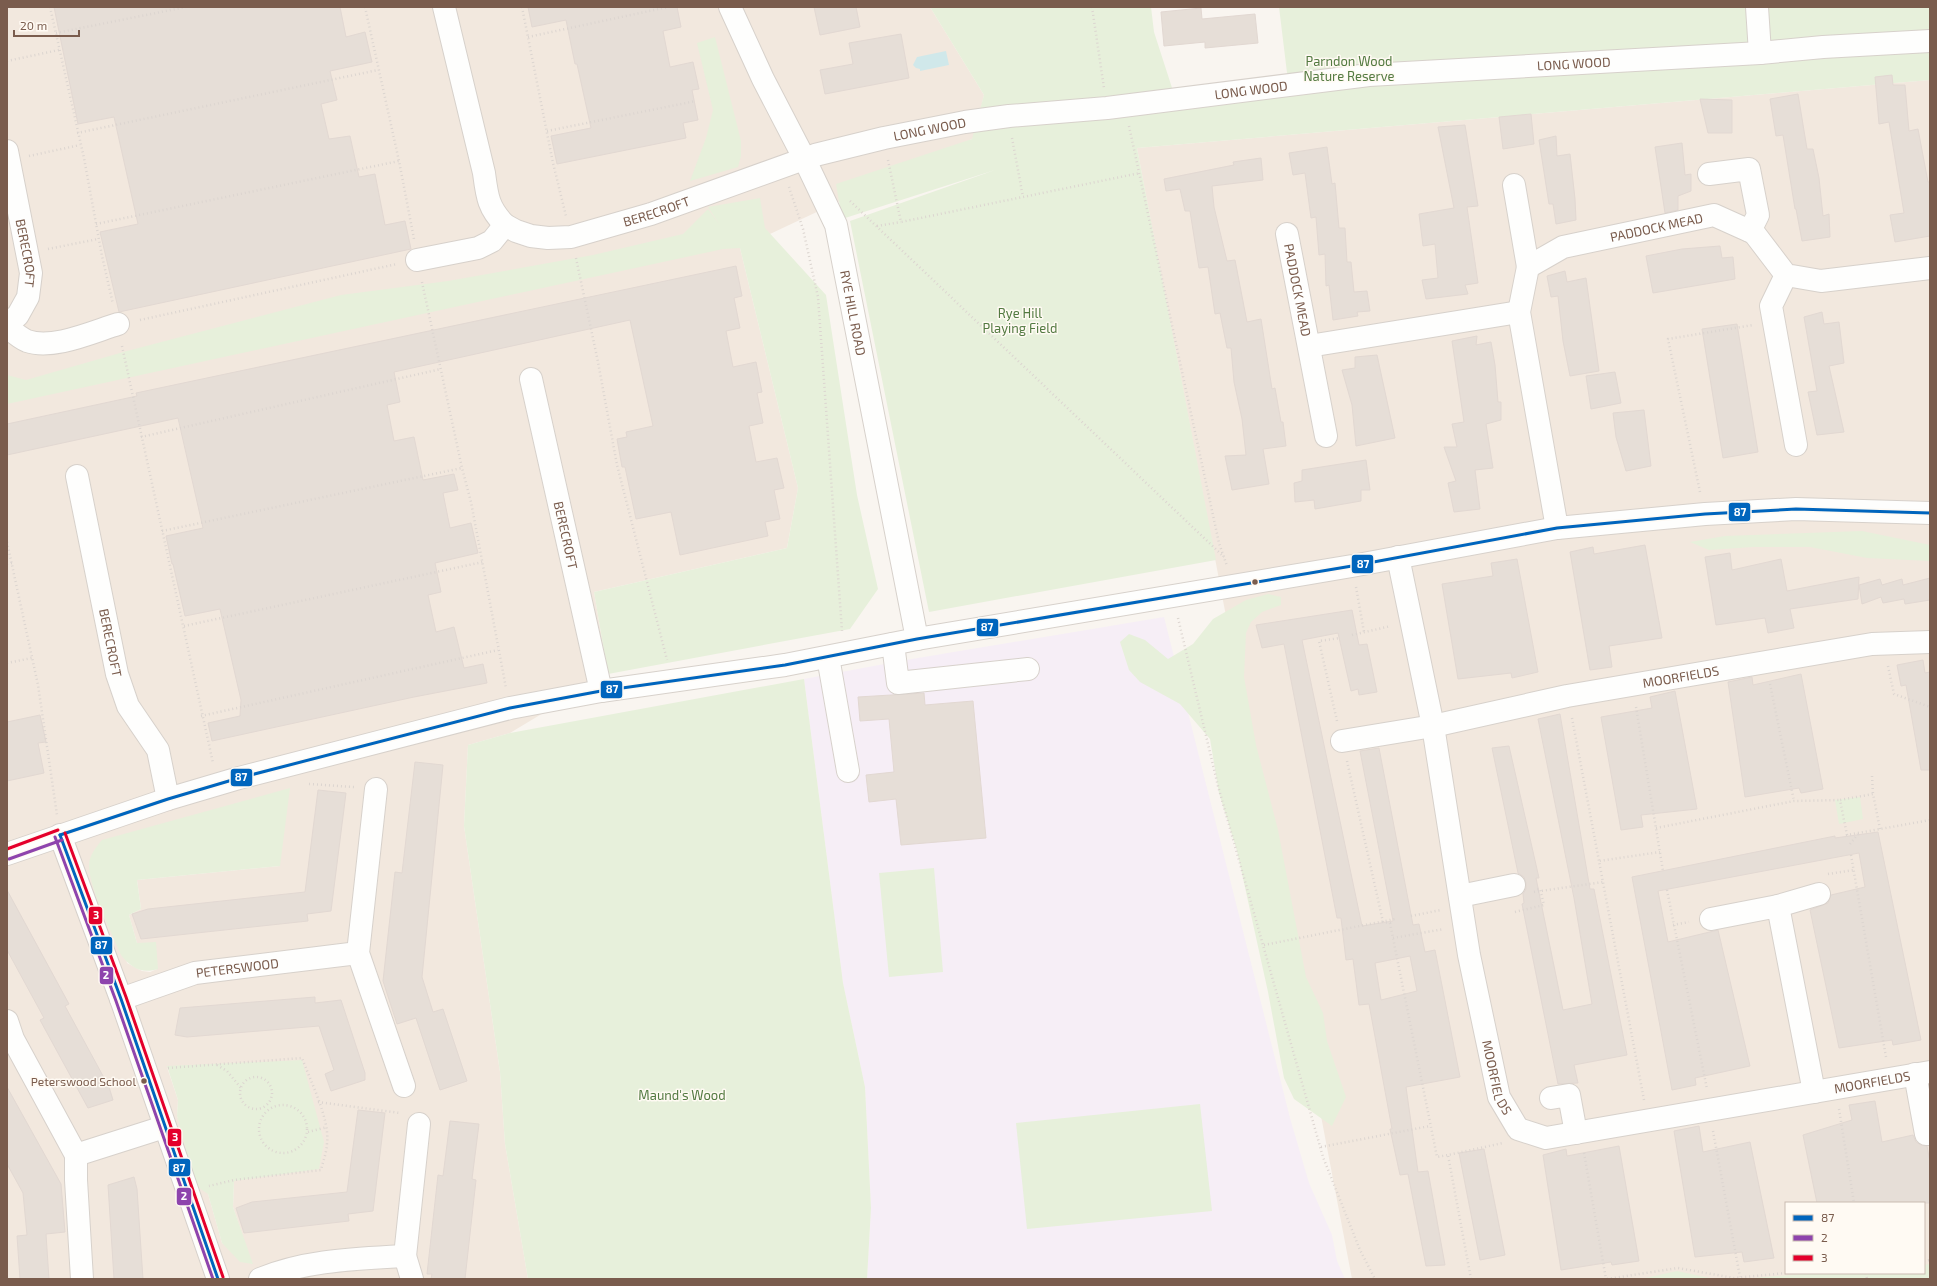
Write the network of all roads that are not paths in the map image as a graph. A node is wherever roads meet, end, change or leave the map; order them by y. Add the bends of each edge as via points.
1 (444, 7) edge
2 (730, 7) edge
3 (1757, 7) edge
4 (1930, 41) edge
5 (1760, 53) junction
6 (8, 156) edge
7 (804, 158) junction
8 (1709, 174) dead end
9 (1514, 185) dead end
10 (505, 225) junction
11 (1750, 231) junction
12 (1287, 234) dead end
13 (417, 260) road end
14 (1528, 268) junction
15 (1930, 268) edge
16 (1786, 275) junction
17 (1519, 312) junction
18 (118, 324) road end
19 (7, 326) edge
20 (1309, 346) junction
21 (531, 379) dead end
22 (1326, 436) dead end
23 (1796, 445) dead end
24 (77, 476) dead end
25 (1930, 513) edge
26 (1557, 528) junction
27 (1398, 557) junction
28 (917, 640) junction
29 (1930, 642) edge
30 (893, 644) junction
31 (828, 657) junction
32 (1028, 669) dead end
33 (601, 691) junction
34 (1433, 726) junction
35 (1342, 741) road end
36 (848, 772) dead end
37 (376, 789) dead end
38 (168, 799) junction
39 (60, 835) junction
40 (7, 854) edge
41 (1520, 889) road end
42 (1819, 894) dead end
43 (1460, 896) junction
44 (1778, 906) junction
45 (1712, 919) dead end
46 (358, 953) junction
47 (120, 999) junction
48 (7, 1021) edge
49 (1923, 1073) edge
50 (404, 1086) dead end
51 (1814, 1092) junction
52 (1551, 1098) dead end
53 (410, 1119) road end
54 (164, 1127) junction
55 (1578, 1133) junction
56 (1930, 1134) edge
57 (76, 1155) junction
58 (404, 1256) junction
59 (82, 1279) edge
60 (218, 1279) edge
61 (260, 1279) edge
62 (412, 1279) edge

1 - 10 street, BERECROFT via 484,173 487,198
2 - 7 street, RYE HILL ROAD via 763,79
3 - 5 street
4 - 5 street, LONG WOOD
5 - 7 street, LONG WOOD via 1369,75 1116,107 965,122 884,138
6 - 19 street, BERECROFT via 31,273 28,296 18,315
7 - 10 street, BERECROFT via 783,168 651,214 571,237 531,236
7 - 28 street, RYE HILL ROAD via 836,225
8 - 11 street via 1749,169 1758,215
9 - 14 street
10 - 13 street via 492,241 483,246
11 - 14 street, PADDOCK MEAD via 1714,215 1563,246
11 - 16 street, PADDOCK MEAD
12 - 20 street, PADDOCK MEAD
14 - 17 street
15 - 16 street via 1821,281
16 - 23 street via 1771,306
17 - 20 street, PADDOCK MEAD
17 - 26 street
18 - 19 street, BERECROFT via 69,340 44,344 26,340
20 - 22 street, PADDOCK MEAD
21 - 33 street, BERECROFT
24 - 38 street, BERECROFT via 117,674 128,706 158,750
25 - 26 street via 1796,509 1705,514
26 - 27 street
27 - 28 street
27 - 34 street, MOORFIELDS
28 - 30 street
29 - 34 street, MOORFIELDS via 1872,644 1632,684
30 - 31 street
30 - 32 street via 898,683
31 - 33 street
31 - 36 street
33 - 38 street via 510,708
34 - 35 street, MOORFIELDS
34 - 43 street, MOORFIELDS
37 - 46 street
38 - 39 street
39 - 40 street
39 - 47 street
41 - 43 street
42 - 44 street
43 - 55 street, MOORFIELDS via 1469,955 1499,1097 1518,1129 1546,1138
44 - 45 street
44 - 51 street
46 - 47 street, PETERSWOOD via 194,972
46 - 50 street
47 - 54 street
48 - 57 street via 13,1039
49 - 51 street, MOORFIELDS
49 - 56 street via 1926,1134
51 - 55 street, MOORFIELDS
52 - 55 street via 1569,1095
53 - 58 street
54 - 57 street
54 - 60 street
57 - 59 street
58 - 61 street via 338,1260 296,1266
58 - 62 street

